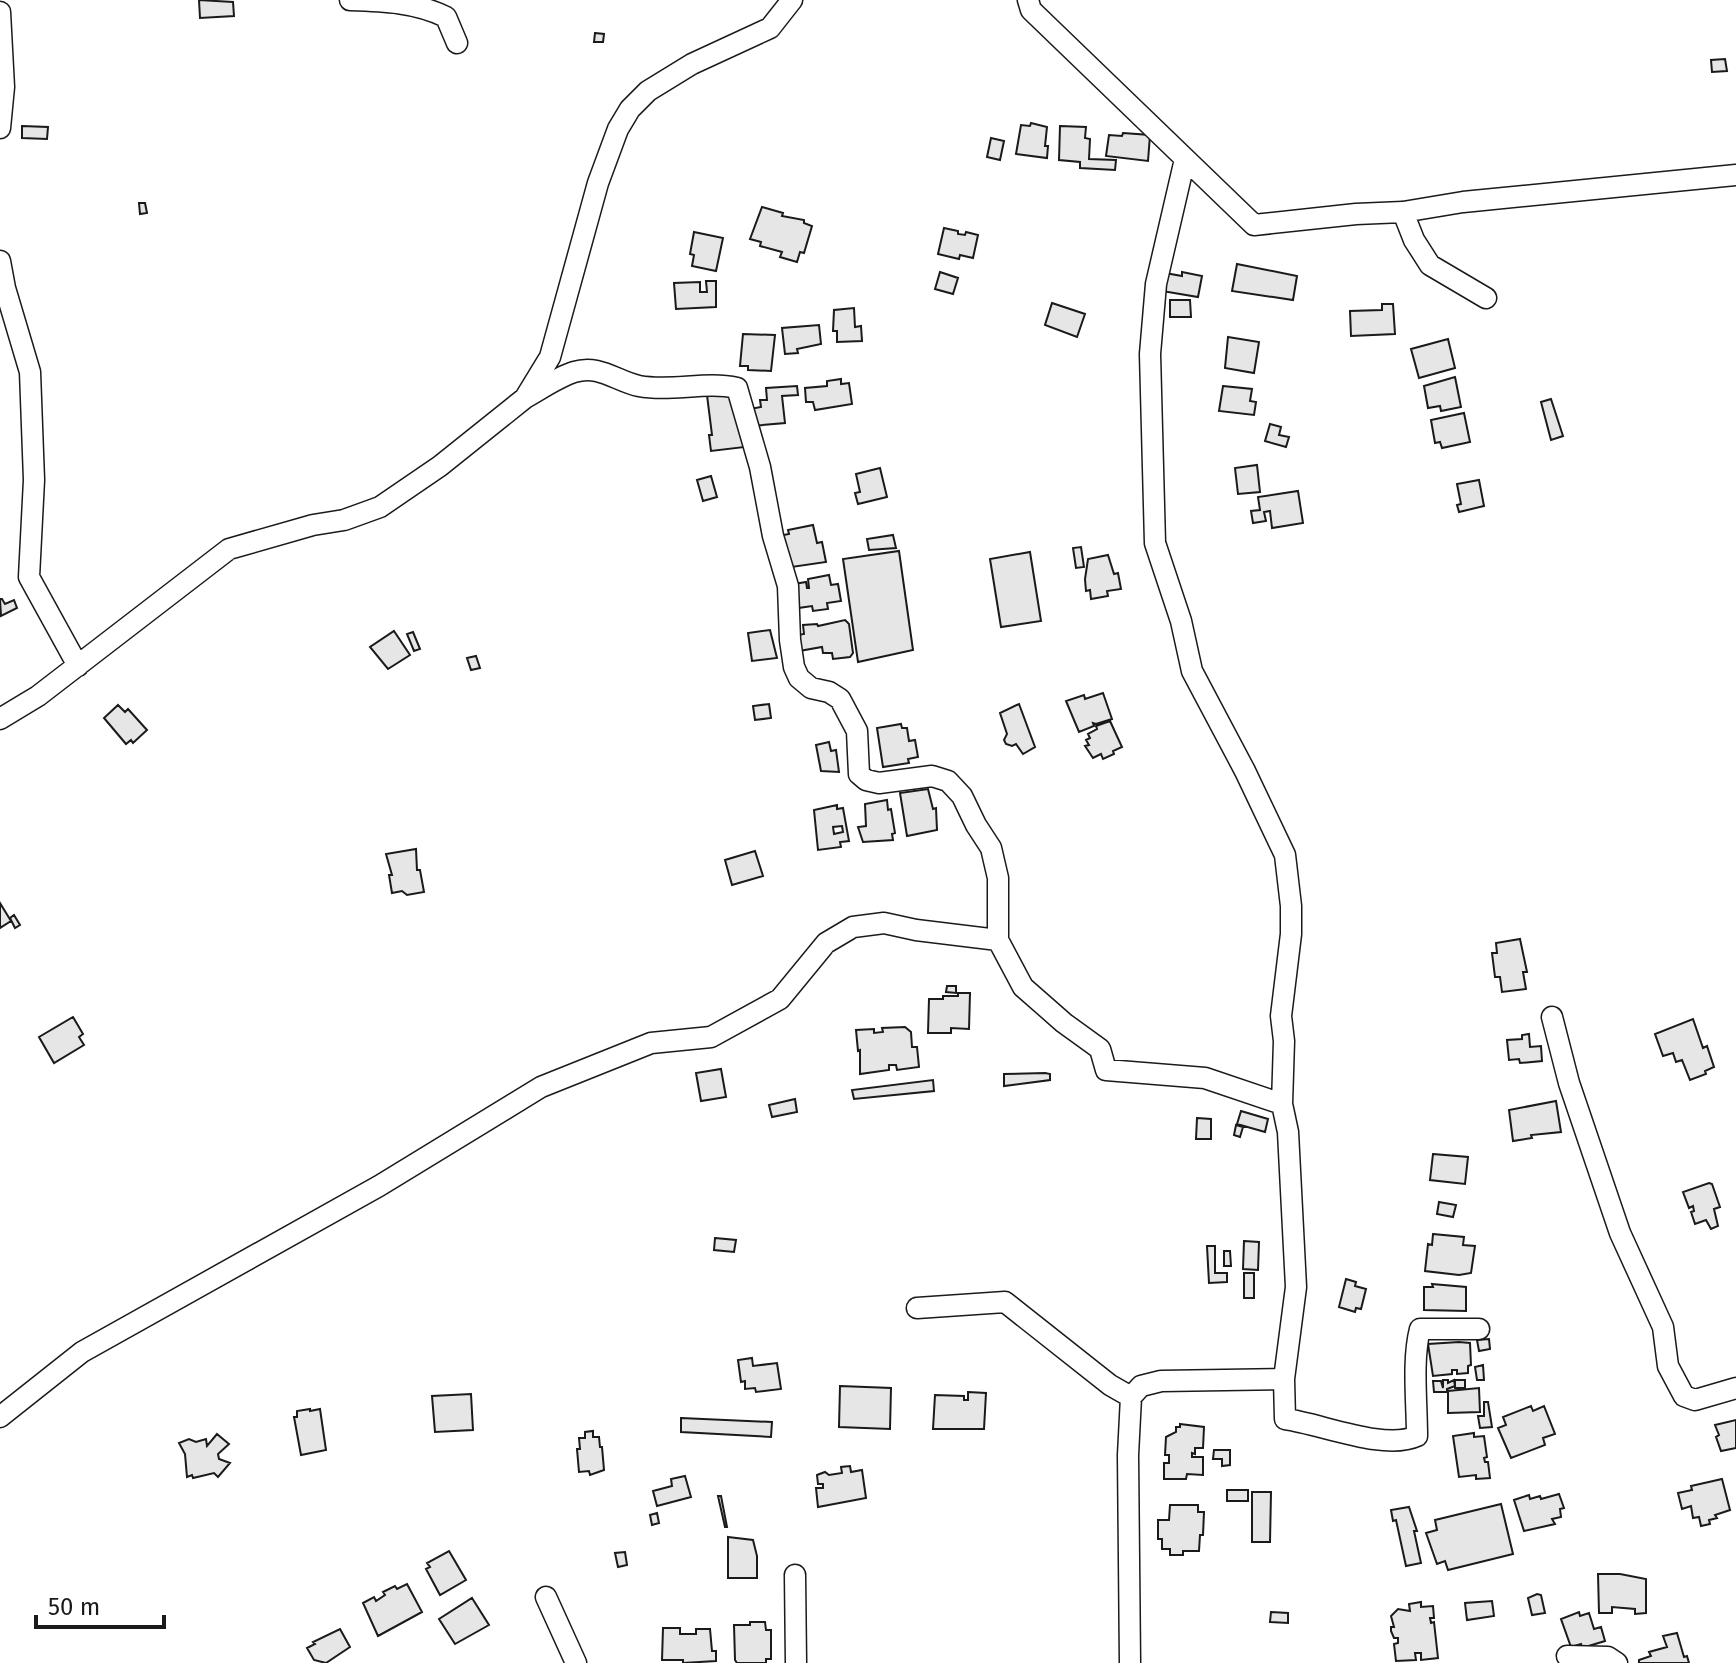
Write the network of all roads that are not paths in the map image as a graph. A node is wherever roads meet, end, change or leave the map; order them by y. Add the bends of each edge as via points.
1 (350, 0) edge
2 (792, 0) edge
3 (1028, 0) edge
4 (0, 12) edge
5 (457, 43) dead end
6 (0, 128) edge
7 (1185, 159) junction
8 (1736, 175) edge
9 (1403, 212) junction
10 (0, 261) edge
11 (1486, 298) dead end
12 (525, 398) junction
13 (78, 666) junction
14 (0, 719) edge
15 (998, 940) junction
16 (1552, 1017) dead end
17 (1282, 1104) junction
18 (917, 1308) dead end
19 (1479, 1329) dead end
20 (1284, 1379) junction
21 (1736, 1388) edge
22 (1131, 1397) junction
23 (0, 1417) edge
24 (795, 1575) dead end
25 (546, 1597) dead end
26 (1567, 1656) dead end
27 (576, 1663) edge
28 (796, 1663) edge
29 (1130, 1663) edge
30 (1617, 1663) edge

1 - 5 street via 430,9 446,17
2 - 12 street via 770,28 692,64 630,109 598,183 550,357
3 - 7 street via 1031,10
4 - 6 street
7 - 9 street via 1254,225
7 - 17 street via 1156,284 1150,354 1155,543 1192,671 1285,855 1291,920 1281,1016
8 - 9 street
9 - 11 street via 1430,265
10 - 13 street via 30,372 34,480 29,577
12 - 13 street via 380,507 229,549
12 - 15 street via 575,371 592,370 642,386 737,388 788,586 790,640 799,678 840,699 857,731 859,774 866,780 932,776 948,781 962,796 991,848 998,878
13 - 14 street
15 - 17 street via 1023,987 1100,1049 1106,1070 1205,1078
15 - 23 street via 884,923 853,927 826,943 780,999 711,1037 651,1043 541,1087 379,1186 82,1352
16 - 21 street via 1620,1233 1663,1327 1668,1366 1684,1396 1695,1400
17 - 20 street via 1296,1287
18 - 22 street via 1005,1302
19 - 20 street via 1420,1329 1414,1349 1417,1436 1403,1442 1285,1419
20 - 22 street via 1161,1381 1141,1386
22 - 29 street
24 - 28 street
25 - 27 street
26 - 30 street via 1608,1657

